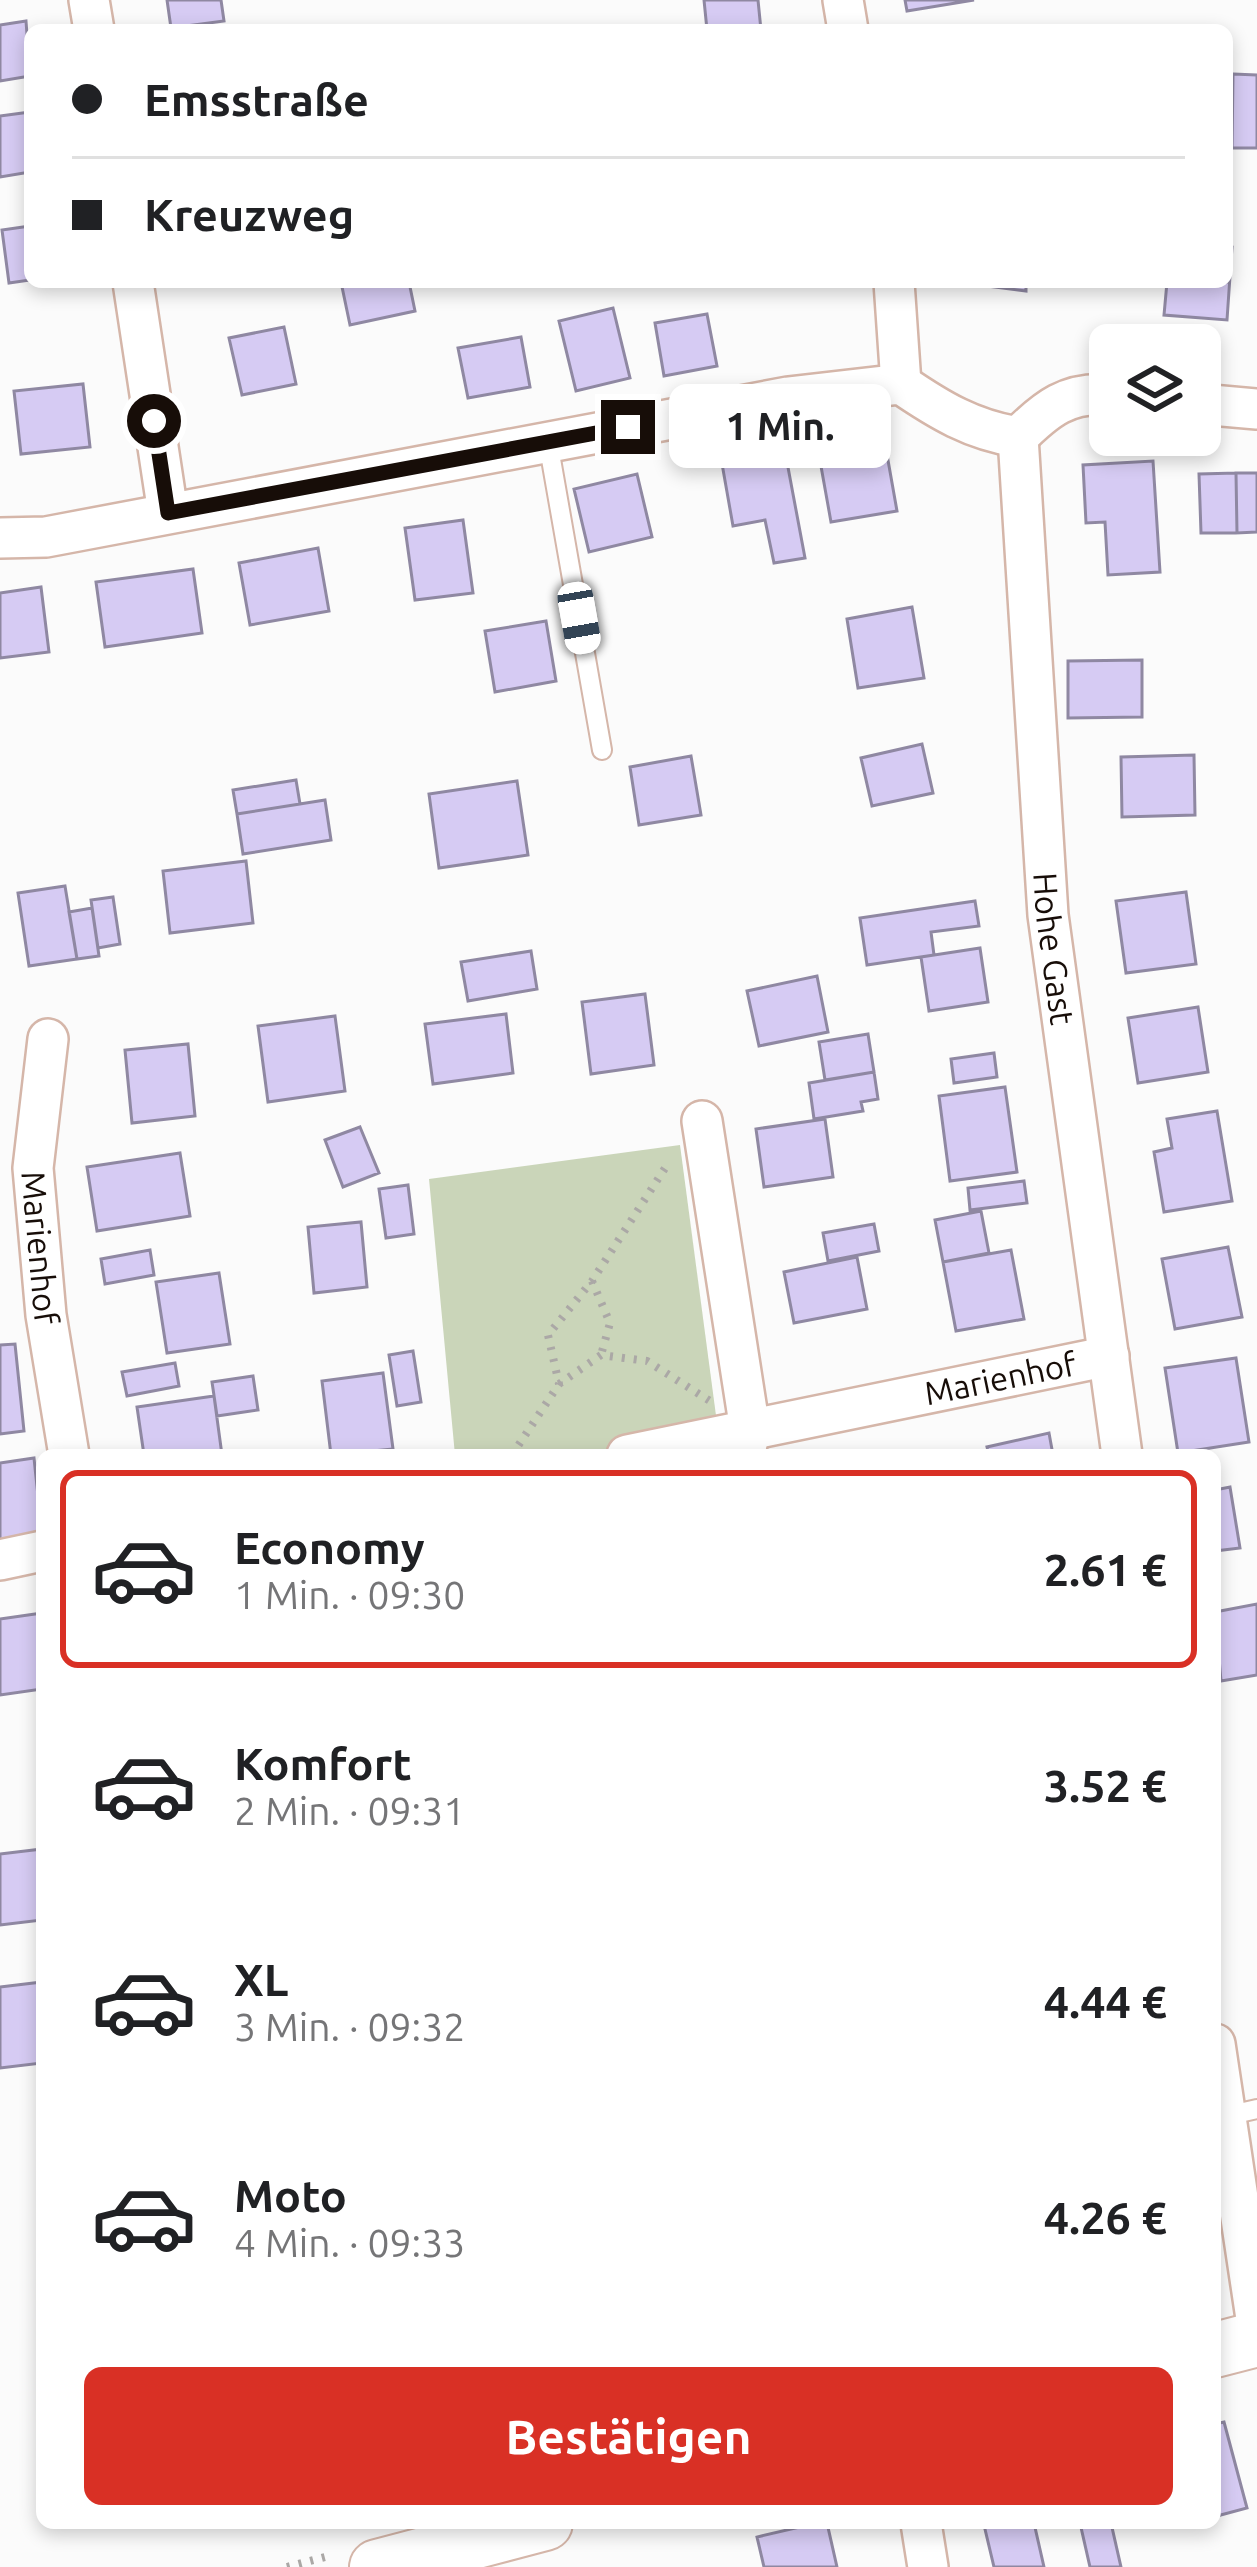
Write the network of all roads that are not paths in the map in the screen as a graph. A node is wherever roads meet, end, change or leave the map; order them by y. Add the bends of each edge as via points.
1 (134, 288) edge
2 (894, 288) edge
3 (901, 384) junction
4 (1089, 394) edge
5 (1221, 406) edge
6 (1257, 409) edge
7 (1018, 437) junction
8 (548, 442) junction
9 (168, 513) junction
10 (0, 538) edge
11 (602, 750) dead end
12 (48, 1039) dead end
13 (702, 1121) road end
14 (1108, 1356) junction
15 (748, 1443) edge
16 (68, 1449) edge
17 (688, 1449) edge
18 (1121, 1449) edge
19 (36, 1552) edge
20 (0, 1560) edge
21 (1221, 2060) edge
22 (1241, 2112) edge
23 (1252, 2260) edge
24 (1257, 2326) edge
25 (1257, 2339) edge
26 (1221, 2348) edge
27 (521, 2529) edge
28 (922, 2529) edge
29 (377, 2567) edge
30 (928, 2567) edge

1 - 9 street
2 - 3 street
3 - 7 street via 965,423
3 - 8 street
4 - 7 street via 1047,407
5 - 6 street
7 - 14 street, Hohe Gast via 1048,915
8 - 9 street
8 - 11 lane
9 - 10 street
12 - 16 street, Marienhof via 33,1168
13 - 15 street
14 - 15 street, Marienhof
14 - 18 street, Hohe Gast
15 - 17 street, Marienhof
19 - 20 street
21 - 22 street
22 - 23 street
23 - 24 street
25 - 26 street
27 - 29 street
28 - 30 street

